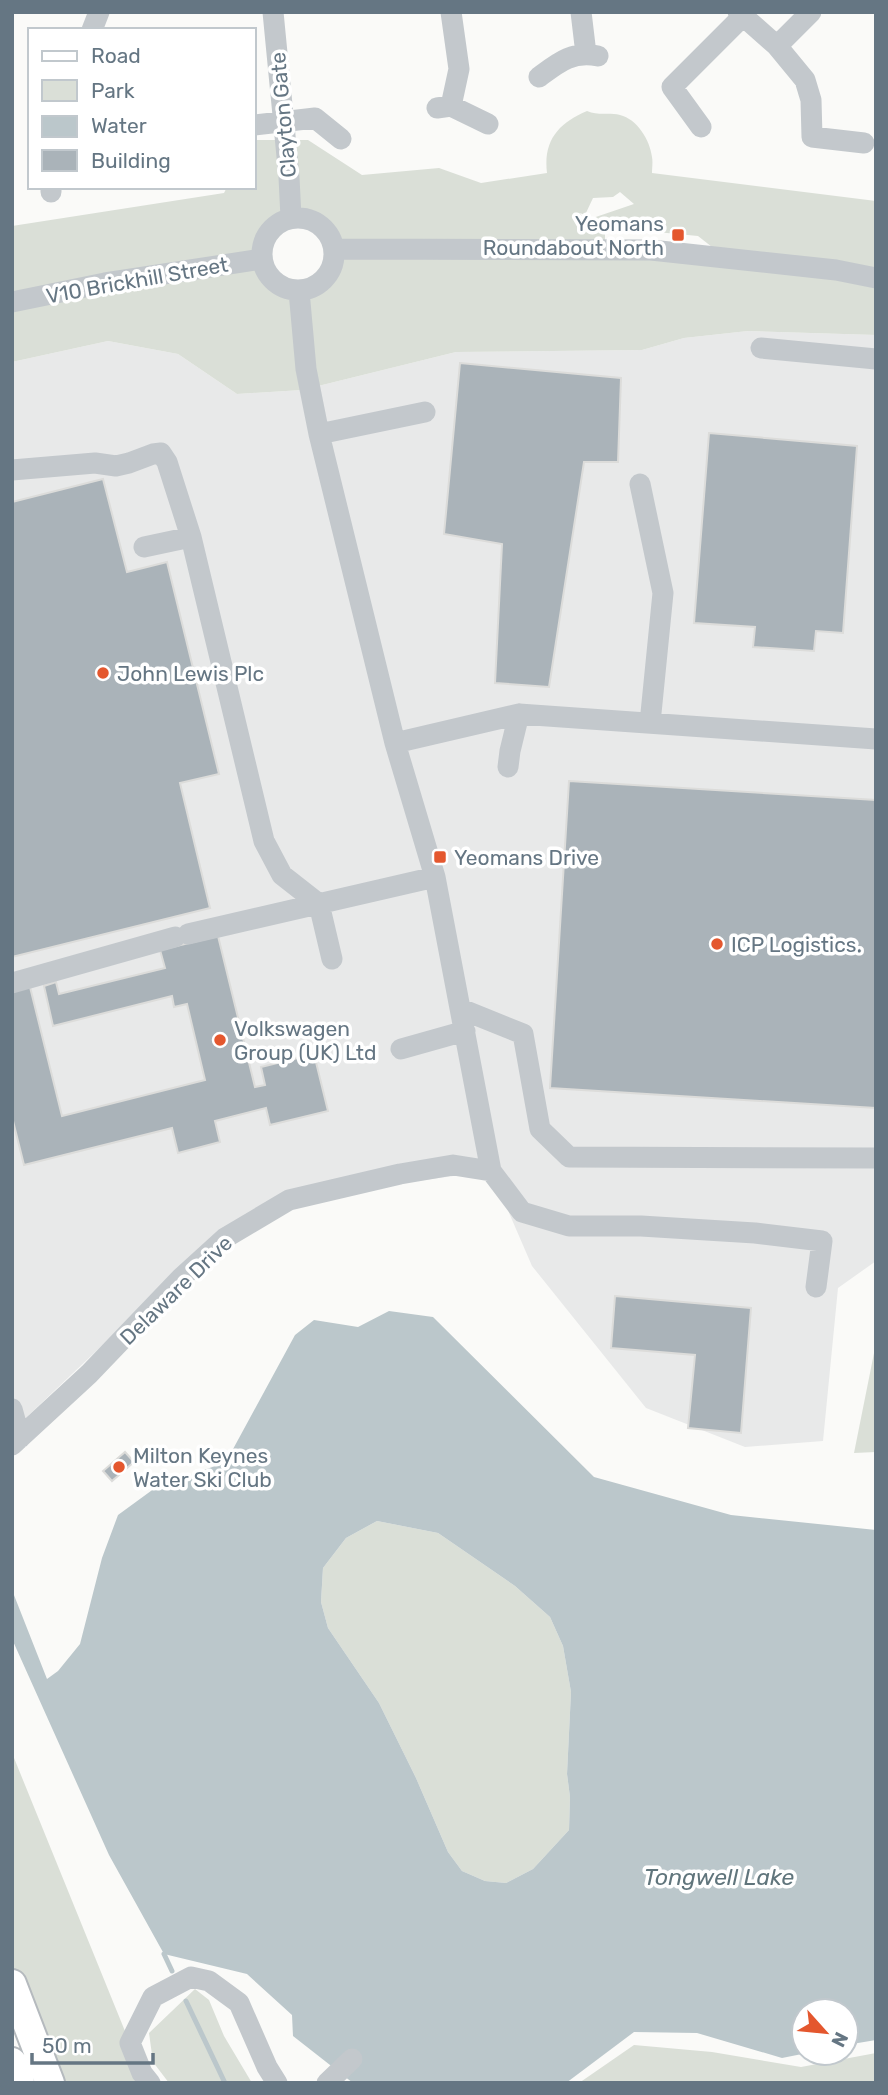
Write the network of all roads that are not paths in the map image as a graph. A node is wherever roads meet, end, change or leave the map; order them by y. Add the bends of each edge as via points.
1 (273, 12) edge
2 (451, 12) edge
3 (581, 12) edge
4 (811, 12) edge
5 (740, 14) edge
6 (777, 46) junction
7 (539, 77) dead end
8 (284, 121) junction
9 (488, 124) dead end
10 (256, 125) edge
11 (701, 127) dead end
12 (341, 139) dead end
13 (864, 143) dead end
14 (291, 218) junction
15 (334, 249) junction
16 (262, 259) junction
17 (876, 278) edge
18 (299, 291) junction
19 (12, 302) edge
20 (761, 348) dead end
21 (876, 359) edge
22 (425, 412) dead end
23 (319, 434) junction
24 (12, 470) edge
25 (640, 484) dead end
26 (191, 537) junction
27 (144, 547) dead end
28 (519, 714) junction
29 (650, 723) junction
30 (876, 739) edge
31 (395, 743) junction
32 (508, 767) dead end
33 (435, 877) junction
34 (319, 904) junction
35 (332, 959) dead end
36 (12, 983) edge
37 (461, 1009) junction
38 (465, 1031) junction
39 (401, 1049) dead end
40 (876, 1158) edge
41 (491, 1171) junction
42 (816, 1287) dead end
43 (12, 1409) edge
44 (16, 1441) edge
45 (12, 1984) edge
46 (352, 2059) dead end
47 (12, 2062) edge
48 (20, 2083) edge
49 (50, 2083) edge
50 (150, 2083) edge
51 (277, 2083) edge
52 (327, 2083) edge

1 - 8 street, Clayton Gate
2 - 9 street via 459,69 444,107
3 - 7 street via 592,55 562,59
4 - 6 street
5 - 6 street
5 - 11 street via 672,87
6 - 13 street via 805,80 811,100 803,136
8 - 10 street
8 - 12 street via 315,118
8 - 14 street, Clayton Gate
14 - 15 street via 316,222 326,230
14 - 16 street via 270,231
15 - 17 street via 651,250
15 - 18 street via 334,263 325,279
16 - 18 street via 273,281
16 - 19 street, V10 Brickhill Street
18 - 23 street via 306,369
20 - 21 street
22 - 23 street
23 - 31 street
24 - 26 street via 95,463 116,466 161,453
25 - 29 street via 663,593
26 - 27 street
26 - 34 street via 264,841 282,875
28 - 29 street
28 - 31 street
28 - 32 street
29 - 30 street
31 - 33 street
33 - 34 street
33 - 37 street
34 - 35 street
34 - 36 street
37 - 38 street
37 - 40 street via 523,1034 540,1129 569,1157
38 - 39 street
38 - 41 street
41 - 42 street via 516,1220 569,1226 593,1236 641,1226 822,1241
41 - 44 street, Delaware Drive via 453,1165 289,1200 225,1238
43 - 44 street
45 - 49 main road
46 - 52 street
47 - 48 main road
50 - 51 street via 130,2043 153,1997 191,1977 209,1981 239,2003

